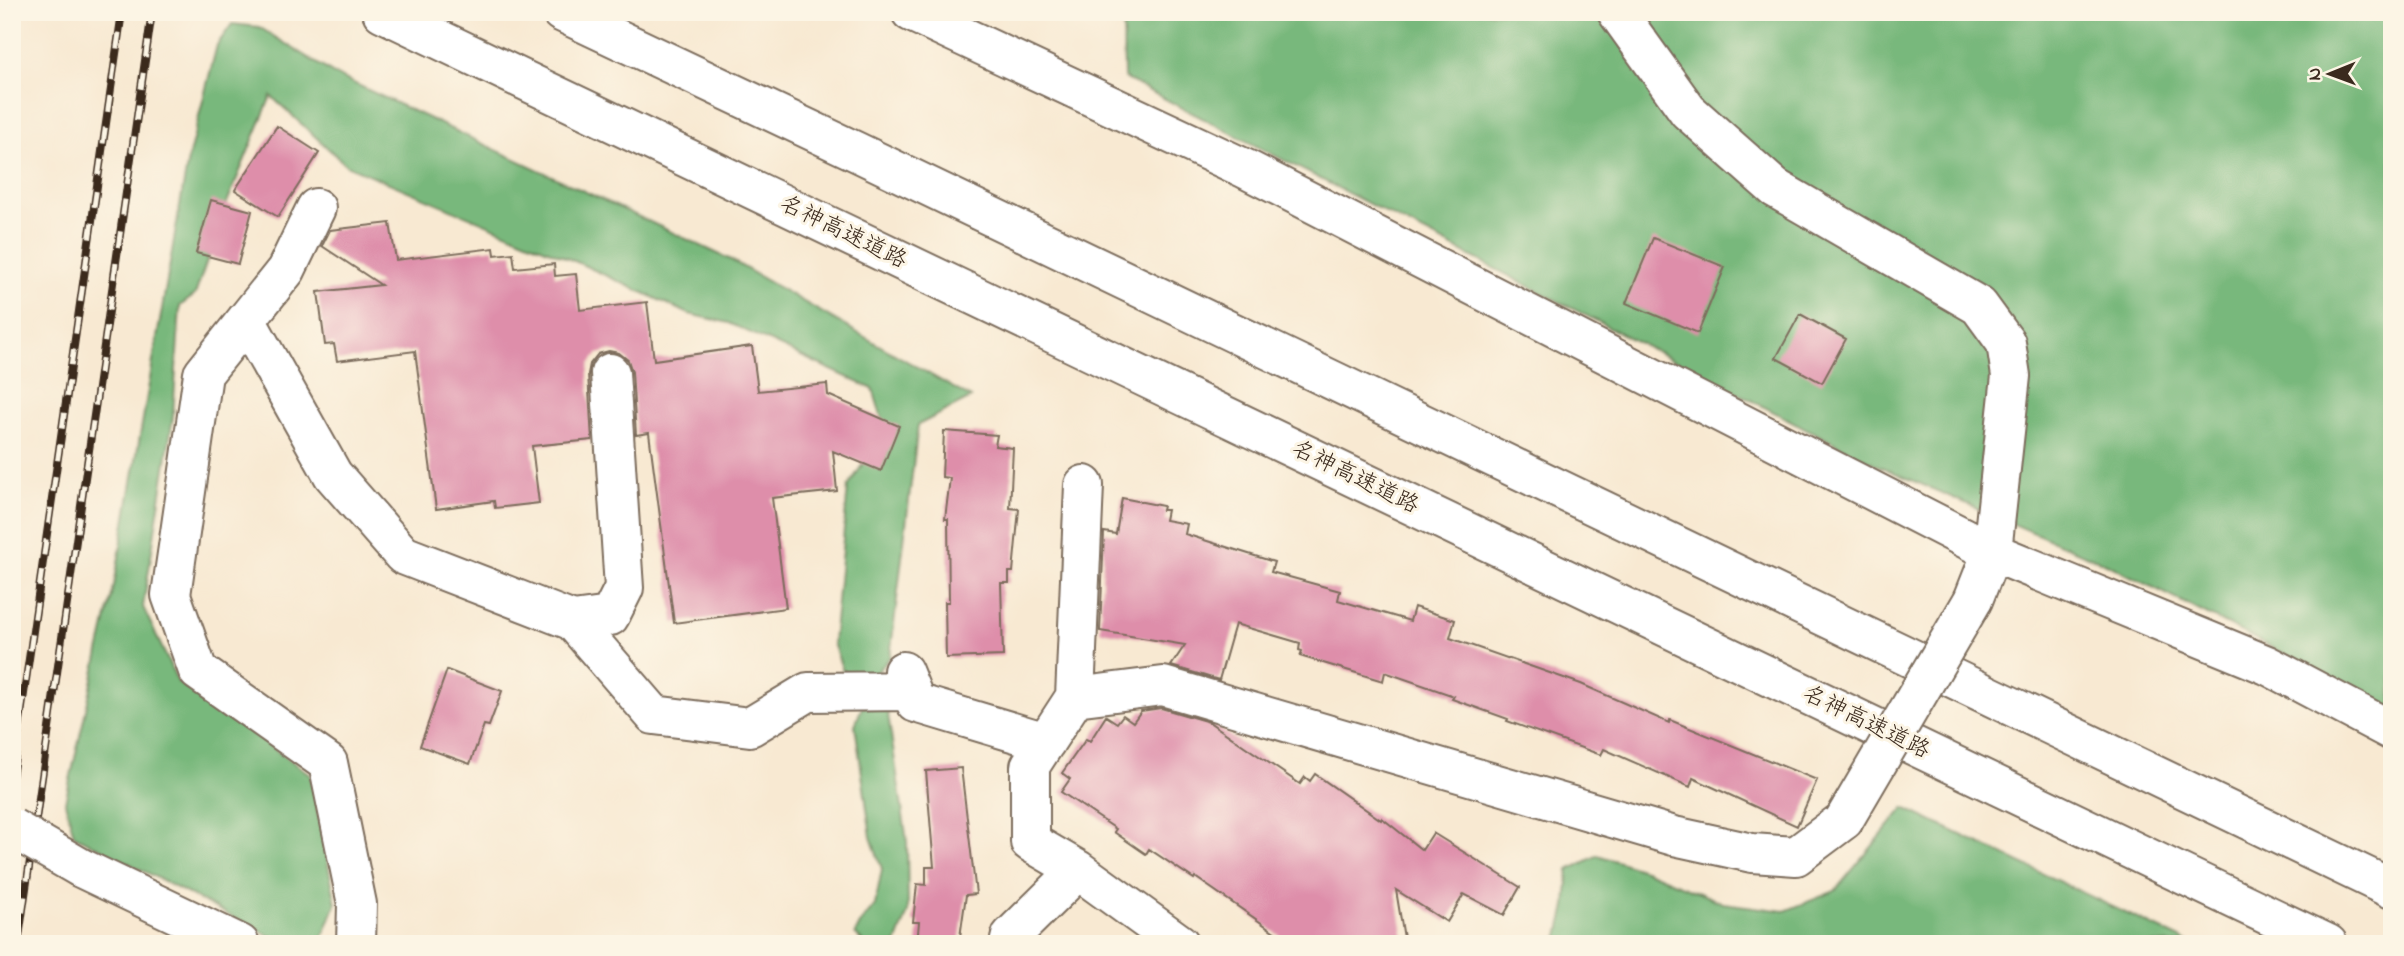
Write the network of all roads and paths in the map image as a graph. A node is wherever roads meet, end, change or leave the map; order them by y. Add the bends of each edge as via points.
1 (382, 12) edge
2 (561, 12) edge
3 (911, 12) edge
4 (1618, 12) edge
5 (316, 208) dead end
6 (246, 320) junction
7 (610, 373) dead end
8 (1084, 485) dead end
9 (1992, 552) junction
10 (573, 621) junction
11 (1075, 697) junction
12 (2392, 731) edge
13 (1046, 742) junction
14 (12, 828) edge
15 (1078, 870) junction
16 (2392, 889) edge
17 (240, 944) edge
18 (356, 944) edge
19 (1009, 944) edge
20 (1180, 944) edge
21 (2328, 944) edge

1 - 21 main road, 名神高速道路
2 - 16 main road
3 - 9 main road via 1246,169
4 - 9 main road via 1688,111 1775,188 1979,306 2006,343 2011,376
5 - 6 main road via 286,270
6 - 10 main road via 333,475 403,555
6 - 18 main road via 203,374 171,595 198,671 328,763 357,904
7 - 10 main road via 624,587 610,616
8 - 11 main road
9 - 11 main road, bridge via 1973,600 1844,820 1796,856 1752,853 1674,836 1163,686
9 - 12 main road via 2267,665
10 - 13 main road via 654,715 750,727 808,692 907,681 916,703
11 - 13 main road
13 - 15 main road via 1030,766 1030,842
14 - 17 main road, bridge via 81,868
15 - 19 main road via 1011,936
15 - 20 main road

